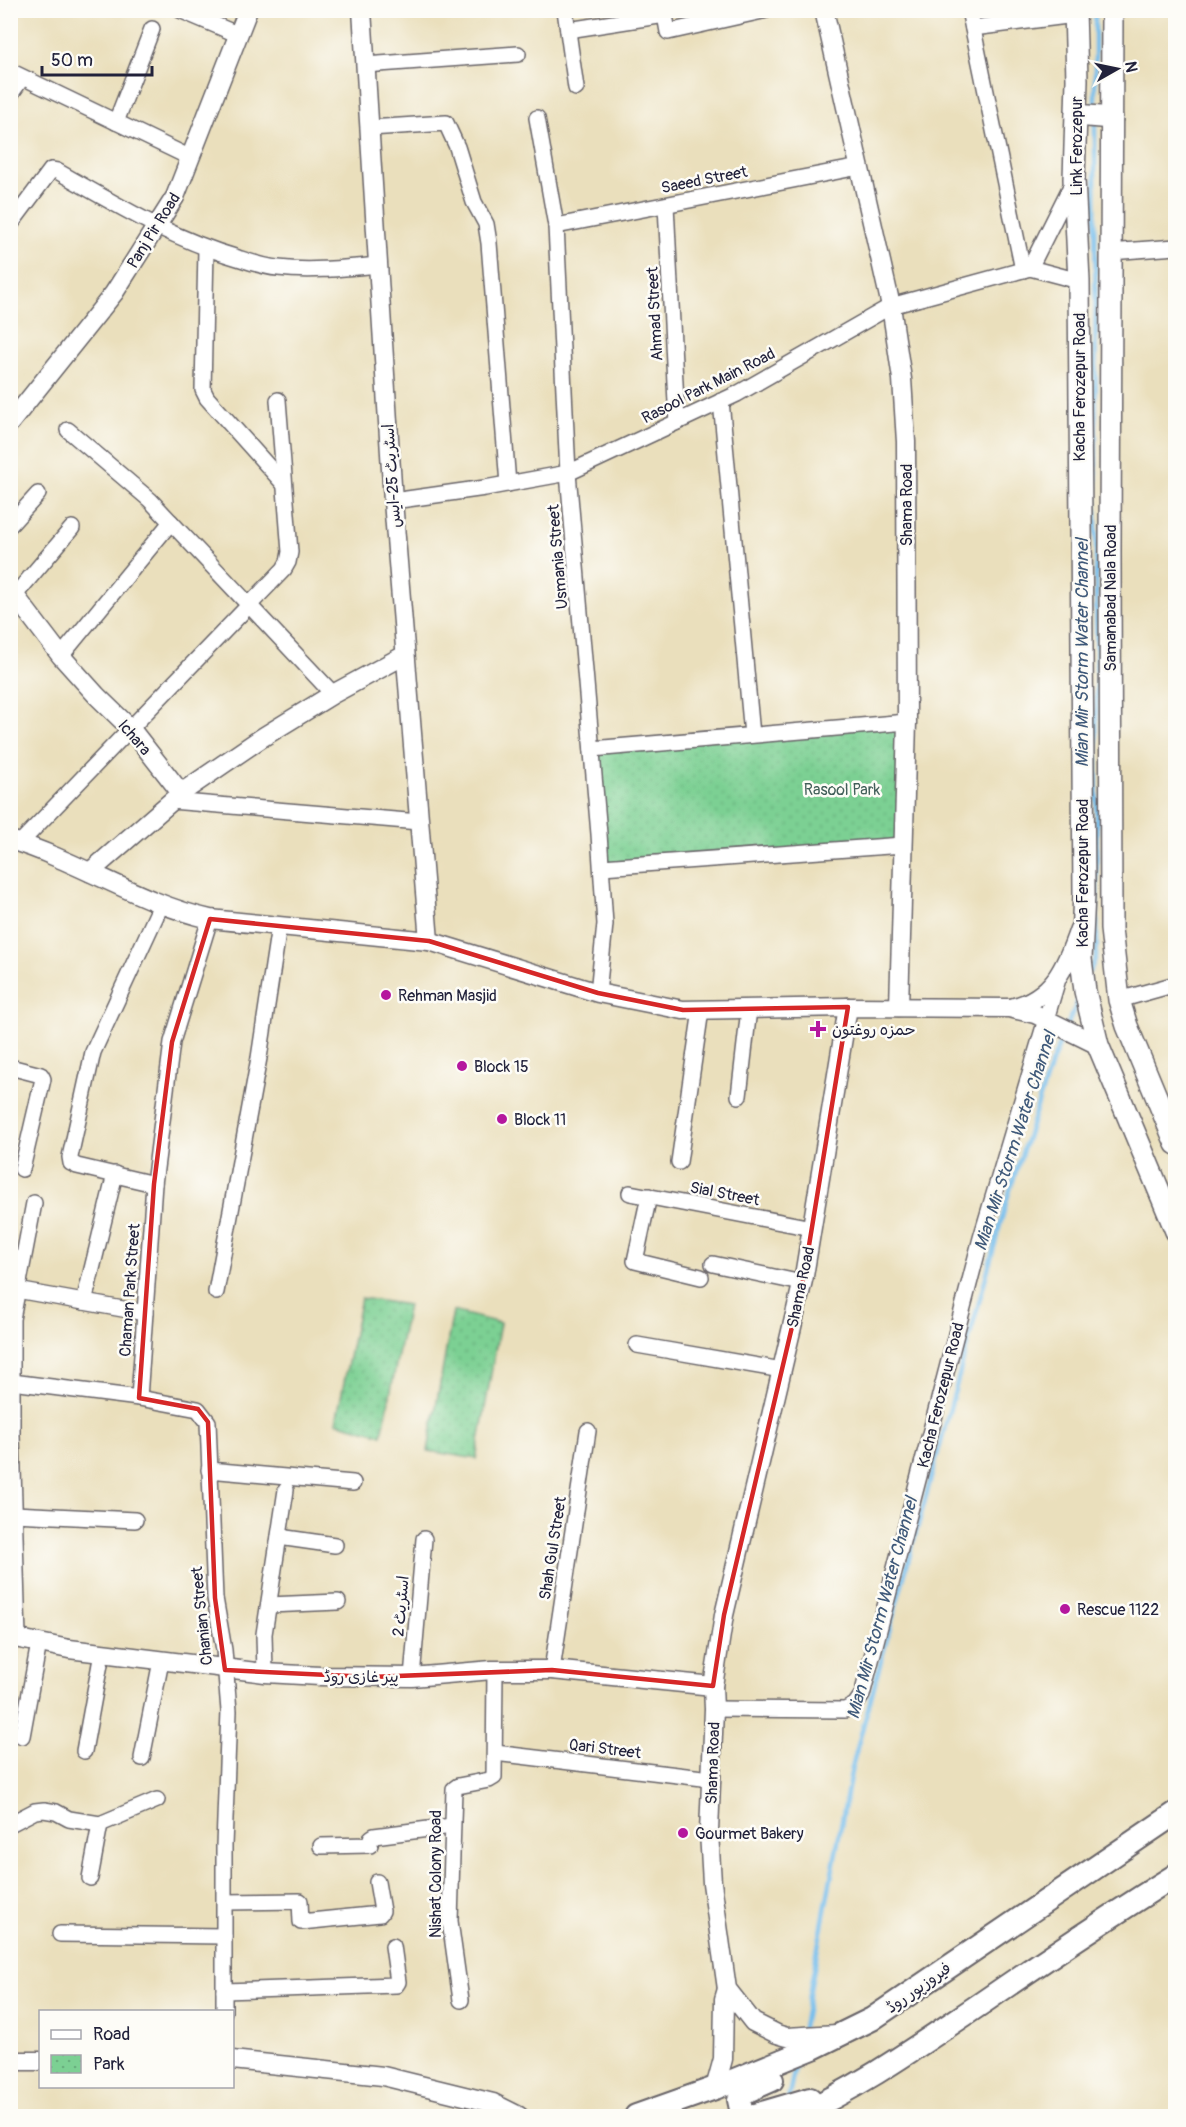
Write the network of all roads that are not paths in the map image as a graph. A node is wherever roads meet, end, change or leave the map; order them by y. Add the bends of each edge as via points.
1 (180, 10) edge
2 (248, 10) edge
3 (362, 10) edge
4 (565, 10) edge
5 (767, 10) edge
6 (824, 10) edge
7 (969, 10) edge
8 (1112, 10) edge
9 (1075, 13) edge
10 (973, 28) junction
11 (152, 29) dead end
12 (568, 30) junction
13 (239, 35) junction
14 (518, 54) dead end
15 (365, 65) junction
16 (16, 75) edge
17 (576, 88) dead end
18 (10, 95) edge
19 (1076, 115) junction
20 (537, 118) dead end
21 (1112, 118) junction
22 (116, 122) junction
23 (370, 128) junction
24 (191, 158) junction
25 (859, 167) junction
26 (1074, 179) junction
27 (666, 205) junction
28 (10, 225) edge
29 (556, 226) junction
30 (156, 227) junction
31 (1176, 247) edge
32 (206, 249) junction
33 (1110, 252) junction
34 (378, 265) junction
35 (1026, 269) junction
36 (1079, 281) junction
37 (891, 306) junction
38 (278, 400) dead end
39 (721, 401) junction
40 (677, 422) junction
41 (10, 423) edge
42 (68, 430) dead end
43 (568, 473) junction
44 (284, 484) junction
45 (508, 484) junction
46 (38, 494) dead end
47 (393, 501) junction
48 (171, 522) junction
49 (10, 525) edge
50 (72, 528) dead end
51 (13, 592) edge
52 (249, 603) junction
53 (405, 655) junction
54 (61, 656) junction
55 (333, 694) junction
56 (907, 722) junction
57 (130, 729) junction
58 (752, 735) junction
59 (592, 749) junction
60 (176, 797) junction
61 (419, 822) junction
62 (15, 841) edge
63 (903, 845) junction
64 (602, 867) junction
65 (90, 872) junction
66 (160, 904) junction
67 (1083, 918) junction
68 (210, 919) junction
69 (279, 926) junction
70 (429, 941) junction
71 (1061, 972) junction
72 (1176, 984) edge
73 (597, 993) junction
74 (1119, 1000) junction
75 (848, 1007) junction
76 (899, 1007) junction
77 (1009, 1008) junction
78 (749, 1009) junction
79 (701, 1010) junction
80 (1045, 1018) junction
81 (1098, 1045) junction
82 (10, 1067) edge
83 (740, 1096) dead end
84 (1176, 1144) edge
85 (680, 1162) dead end
86 (22, 1169) dead end
87 (115, 1174) junction
88 (154, 1184) junction
89 (630, 1193) dead end
90 (649, 1196) junction
91 (34, 1203) dead end
92 (812, 1228) junction
93 (1176, 1231) edge
94 (713, 1264) dead end
95 (16, 1271) edge
96 (701, 1277) dead end
97 (802, 1283) junction
98 (17, 1290) junction
99 (216, 1292) dead end
100 (84, 1302) junction
101 (145, 1313) junction
102 (637, 1345) dead end
103 (782, 1370) junction
104 (12, 1382) edge
105 (139, 1398) junction
106 (588, 1431) dead end
107 (209, 1470) junction
108 (354, 1483) dead end
109 (286, 1490) dead end
110 (14, 1514) junction
111 (135, 1520) dead end
112 (279, 1537) junction
113 (424, 1539) dead end
114 (335, 1545) dead end
115 (338, 1602) dead end
116 (268, 1605) junction
117 (14, 1637) edge
118 (39, 1643) junction
119 (102, 1653) junction
120 (161, 1660) junction
121 (225, 1670) junction
122 (495, 1670) junction
123 (552, 1670) junction
124 (265, 1674) junction
125 (412, 1677) junction
126 (713, 1686) junction
127 (714, 1709) junction
128 (22, 1736) dead end
129 (84, 1751) dead end
130 (495, 1753) junction
131 (142, 1758) dead end
132 (711, 1779) junction
133 (157, 1800) dead end
134 (1176, 1813) edge
135 (10, 1824) edge
136 (100, 1824) junction
137 (452, 1826) junction
138 (321, 1846) dead end
139 (1176, 1875) edge
140 (90, 1878) dead end
141 (377, 1882) dead end
142 (225, 1902) junction
143 (60, 1934) dead end
144 (224, 1936) junction
145 (393, 1946) dead end
146 (727, 1989) junction
147 (224, 1991) junction
148 (461, 2000) dead end
149 (224, 2010) edge
150 (872, 2019) junction
151 (788, 2047) junction
152 (234, 2060) edge
153 (10, 2061) edge
154 (39, 2061) edge
155 (852, 2086) junction
156 (715, 2088) junction
157 (809, 2112) edge
158 (519, 2116) edge
159 (636, 2116) edge
160 (749, 2116) edge

1 - 13 street
2 - 13 street, Panj Pir Road
3 - 15 street, اسٹریٹ 25-ایس
4 - 12 street
5 - 12 street via 668,32 665,15
6 - 25 street, Shama Road
7 - 10 street
8 - 21 main road, Samanabad Nala Road
9 - 10 street
9 - 19 main road, Link Ferozepur
10 - 35 street
11 - 22 street
12 - 17 street
13 - 24 street, Panj Pir Road
14 - 15 street
15 - 23 street, اسٹریٹ 25-ایس
16 - 18 street
16 - 22 street
19 - 21 main road
19 - 26 main road, Link Ferozepur
20 - 29 street, Usmania Street
21 - 33 main road, Samanabad Nala Road
22 - 24 street
23 - 34 street, اسٹریٹ 25-ایس
23 - 45 street via 446,123 457,147 474,202 486,224 489,243
24 - 30 street, Panj Pir Road via 176,197
25 - 27 street, Saeed Street
25 - 37 street, Shama Road
26 - 35 street
26 - 36 main road, Link Ferozepur
27 - 29 street, Saeed Street
27 - 40 street, Ahmad Street
28 - 30 street via 51,170
29 - 43 street, Usmania Street
30 - 32 street
30 - 41 street, Panj Pir Road via 114,293
31 - 33 street
32 - 34 street via 277,268
32 - 44 street via 203,390
33 - 74 main road, Samanabad Nala Road via 1110,877
34 - 47 street, اسٹریٹ 25-ایس
35 - 36 street
35 - 37 street, Rasool Park Main Road
36 - 67 main road, Kacha Ferozepur Road
37 - 39 street, Rasool Park Main Road
37 - 56 street, Shama Road via 906,442
38 - 44 street
39 - 40 street, Rasool Park Main Road
39 - 58 street
40 - 43 street, Rasool Park Main Road
42 - 48 street
43 - 45 street, Rasool Park Main Road
43 - 59 street, Usmania Street
44 - 52 street via 288,562
45 - 47 street, Rasool Park Main Road
46 - 49 street
47 - 53 street, اسٹریٹ 25-ایس
48 - 52 street
48 - 54 street
50 - 51 street
51 - 54 street, Ichara
52 - 55 street
52 - 57 street
53 - 55 street
53 - 61 street, اسٹریٹ 25-ایس
54 - 57 street, Ichara
55 - 60 street
56 - 58 street
56 - 63 street, Shama Road
57 - 60 street, Ichara
57 - 62 street
58 - 59 street
59 - 64 street, Usmania Street
60 - 61 street
60 - 65 street
61 - 70 street, اسٹریٹ 25-ایس
62 - 65 street
63 - 64 street
63 - 76 street, Shama Road
64 - 73 street, Usmania Street via 605,924
65 - 66 street
66 - 68 street
66 - 87 street via 93,1052 69,1157 77,1166
67 - 71 street
67 - 81 main road, Kacha Ferozepur Road via 1085,991
68 - 69 street
68 - 88 street, Chaman Park Street via 172,1042
69 - 70 street
69 - 99 street
70 - 73 street
71 - 77 street via 1043,994
71 - 80 street, Kacha Ferozepur Road
72 - 74 street
73 - 79 street
74 - 84 main road, Samanabad Nala Road
75 - 76 street
75 - 78 street
75 - 92 street, Shama Road
76 - 77 street
77 - 80 street
78 - 79 street
78 - 83 street
79 - 85 street
80 - 81 street
80 - 127 street, Kacha Ferozepur Road via 981,1238 862,1695 845,1710
81 - 93 main road, Kacha Ferozepur Road
82 - 86 street via 41,1075 44,1080
87 - 88 street
87 - 100 street
88 - 101 street, Chaman Park Street
89 - 90 street, Sial Street
90 - 92 street, Sial Street
90 - 96 street via 635,1261
91 - 95 street
92 - 97 street, Shama Road
94 - 97 street
95 - 98 street
97 - 103 street, Shama Road
98 - 100 street
98 - 104 street via 12,1319
100 - 101 street
101 - 105 street, Chaman Park Street
102 - 103 street
103 - 126 street, Shama Road via 724,1615
104 - 105 street, Chanian Street
104 - 110 street
105 - 107 street, Chanian Street via 198,1409 208,1422
106 - 123 street, Shah Gul Street
107 - 108 street
107 - 121 street, Chanian Street via 215,1598
109 - 112 street
110 - 111 street
110 - 117 street
112 - 114 street
112 - 116 street
113 - 125 street, اسٹریٹ 2
115 - 116 street
116 - 124 street
117 - 118 street, پیر غازی روڈ
118 - 119 street, پیر غازی روڈ
118 - 128 street
119 - 120 street, پیر غازی روڈ
119 - 129 street
120 - 121 street, پیر غازی روڈ
120 - 131 street
121 - 124 street, پیر غازی روڈ
121 - 142 street, Chanian Street via 229,1711
122 - 123 street, پیر غازی روڈ
122 - 125 street, پیر غازی روڈ
122 - 130 street, Nishat Colony Road
123 - 126 street, پیر غازی روڈ
124 - 125 street, پیر غازی روڈ
126 - 127 street, Shama Road
127 - 132 street, Shama Road
130 - 132 street, Qari Street
130 - 137 street, Nishat Colony Road via 492,1779 455,1787
132 - 146 street, Shama Road via 712,1883
133 - 136 street
134 - 150 main road, فیروزپور روڈ
135 - 136 street via 44,1810
136 - 140 street
137 - 138 street via 374,1836 370,1845
137 - 148 street, Nishat Colony Road via 450,1921
139 - 155 main road
141 - 142 street via 380,1914 301,1922 300,1900
142 - 144 street, Chanian Street
143 - 144 street
144 - 147 street, Chanian Street
145 - 147 street via 396,1985
146 - 151 street, Shama Road via 753,2022
146 - 156 street, Shama Road via 723,2059
147 - 149 street, Chanian Street
150 - 151 main road, فیروزپور روڈ via 842,2033
150 - 160 main road via 821,2057 745,2092 740,2100 741,2109
151 - 156 main road, فیروزپور روڈ
152 - 158 street via 383,2076 493,2103
153 - 154 street
155 - 157 main road
155 - 160 main road
156 - 159 main road, فیروزپور روڈ

